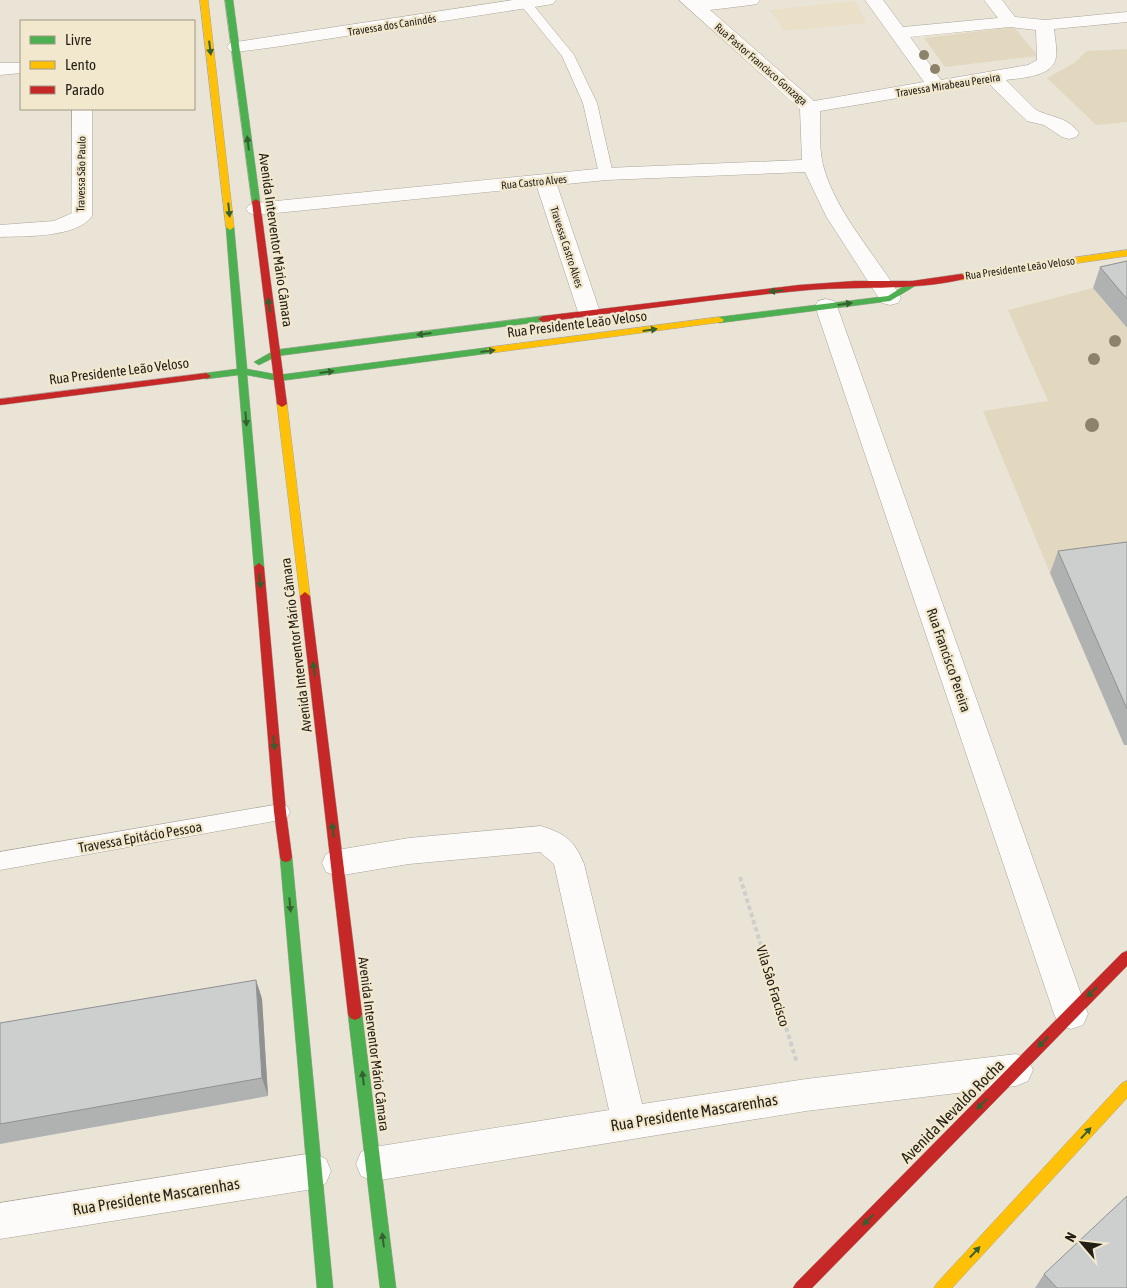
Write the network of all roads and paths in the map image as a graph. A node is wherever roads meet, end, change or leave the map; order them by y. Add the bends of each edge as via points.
1 (204, 0) edge
2 (229, 0) edge
3 (546, 0) edge
4 (751, 0) edge
5 (874, 0) edge
6 (993, 0) edge
7 (1118, 0) edge
8 (691, 3) edge
9 (526, 4) junction
10 (1127, 9) edge
11 (1127, 17) edge
12 (1010, 22) junction
13 (1045, 25) junction
14 (898, 34) junction
15 (236, 47) junction
16 (20, 68) edge
17 (0, 69) edge
18 (993, 78) junction
19 (937, 87) junction
20 (810, 107) junction
21 (82, 110) edge
22 (1070, 134) dead end
23 (814, 166) junction
24 (606, 174) junction
25 (545, 181) junction
26 (256, 209) junction
27 (0, 231) edge
28 (1127, 253) edge
29 (912, 284) junction
30 (886, 290) junction
31 (826, 306) junction
32 (589, 312) junction
33 (275, 353) junction
34 (242, 370) junction
35 (279, 378) junction
36 (0, 402) edge
37 (280, 812) junction
38 (0, 861) edge
39 (337, 863) junction
40 (740, 877) dead end
41 (1122, 963) edge
42 (1071, 1014) junction
43 (1016, 1070) junction
44 (1127, 1088) edge
45 (806, 1095) junction
46 (629, 1122) junction
47 (374, 1164) junction
48 (313, 1171) junction
49 (0, 1221) edge
50 (325, 1288) edge
51 (388, 1288) edge
52 (801, 1288) edge
53 (942, 1288) edge

1 -> 34 main road, Avenida Interventor Mário Câmara via 229,212
2 - 15 main road, Avenida Interventor Mário Câmara
3 - 9 street, Travessa dos Canindés
4 - 8 street
5 - 14 street
6 - 12 street
7 - 10 street
8 - 20 street, Rua Pastor Francisco Gonzaga
9 - 15 street, Travessa dos Canindés
9 - 24 lane via 568,55 590,103
11 - 13 street
12 - 13 street
12 - 14 street
13 - 18 street, Travessa Mirabeau Pereira via 1048,54 1044,64 1026,72
14 - 19 street
26 -> 15 main road, Avenida Interventor Mário Câmara
16 - 17 street
18 - 19 street, Travessa Mirabeau Pereira
18 - 22 street via 1028,113 1050,120
19 - 20 street, Travessa Mirabeau Pereira
20 - 23 street, Rua Pastor Francisco Gonzaga
21 - 27 street, Travessa São Paulo via 82,216 59,225
23 - 24 street, Rua Castro Alves
23 - 30 street, Rua Pastor Francisco Gonzaga via 837,215
24 - 25 street, Rua Castro Alves
25 - 26 street, Rua Castro Alves
25 - 32 street, Travessa Castro Alves
33 -> 26 main road, Avenida Interventor Mário Câmara
28 - 29 main road, Rua Presidente Leão Veloso
29 - 30 main road, Rua Presidente Leão Veloso
29 - 30 main road, Rua Presidente Leão Veloso
31 -> 30 main road, Rua Presidente Leão Veloso
30 -> 32 main road, Rua Presidente Leão Veloso via 820,286
35 -> 31 main road, Rua Presidente Leão Veloso
31 - 42 street, Rua Francisco Pereira
32 -> 33 main road, Rua Presidente Leão Veloso
33 - 34 main road, Rua Presidente Leão Veloso
33 - 35 main road, Avenida Interventor Mário Câmara
34 - 35 main road, Rua Presidente Leão Veloso
34 - 36 main road, Rua Presidente Leão Veloso
34 -> 37 main road, Avenida Interventor Mário Câmara
39 -> 35 main road, Avenida Interventor Mário Câmara
37 - 38 lane, Travessa Epitácio Pessoa
37 -> 48 main road, Avenida Interventor Mário Câmara
39 - 46 street via 410,851 541,839 559,848 569,864
47 -> 39 main road, Avenida Interventor Mário Câmara
40 - 45 path, Vila Sâo Fracisco
41 -> 42 main road, Avenida Nevaldo Rocha
42 -> 43 main road, Avenida Nevaldo Rocha
43 - 45 street, Rua Presidente Mascarenhas
43 -> 52 main road, Avenida Nevaldo Rocha
53 -> 44 main road
45 - 46 street, Rua Presidente Mascarenhas
46 - 47 street, Rua Presidente Mascarenhas
51 -> 47 main road, Avenida Interventor Mário Câmara
48 - 49 street, Rua Presidente Mascarenhas
48 - 50 main road, Avenida Interventor Mário Câmara

